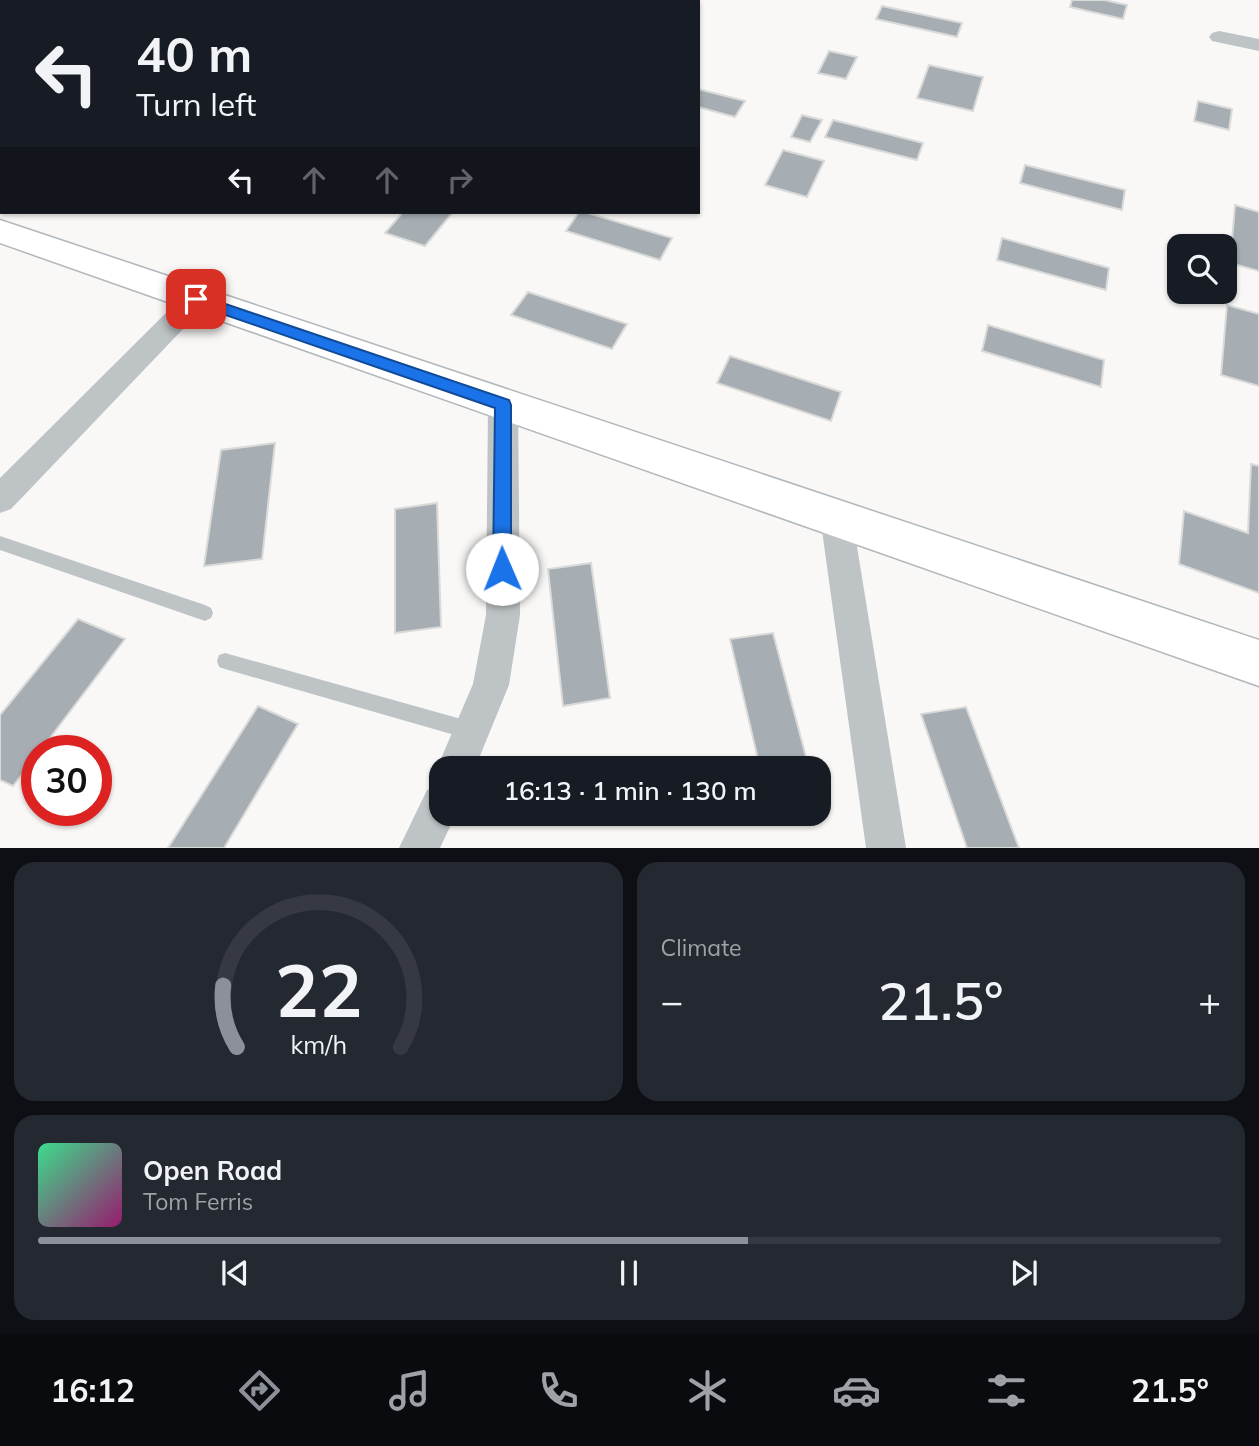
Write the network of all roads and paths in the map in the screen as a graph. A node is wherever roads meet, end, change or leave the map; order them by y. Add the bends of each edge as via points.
1 (1219, 37) dead end
2 (1259, 45) edge
3 (0, 231) edge
4 (196, 299) junction
5 (503, 405) junction
6 (0, 499) edge
7 (836, 516) junction
8 (0, 543) edge
9 (205, 613) dead end
10 (225, 661) dead end
11 (1259, 663) edge
12 (472, 731) junction
13 (461, 756) edge
14 (430, 826) edge
15 (419, 848) edge
16 (886, 848) edge

1 - 2 street
3 - 4 main road
4 - 5 main road
4 - 6 street
5 - 7 main road
5 - 12 street via 503,615 491,685
7 - 11 main road
7 - 16 street
8 - 9 lane
10 - 12 lane
12 - 13 street
14 - 15 street

